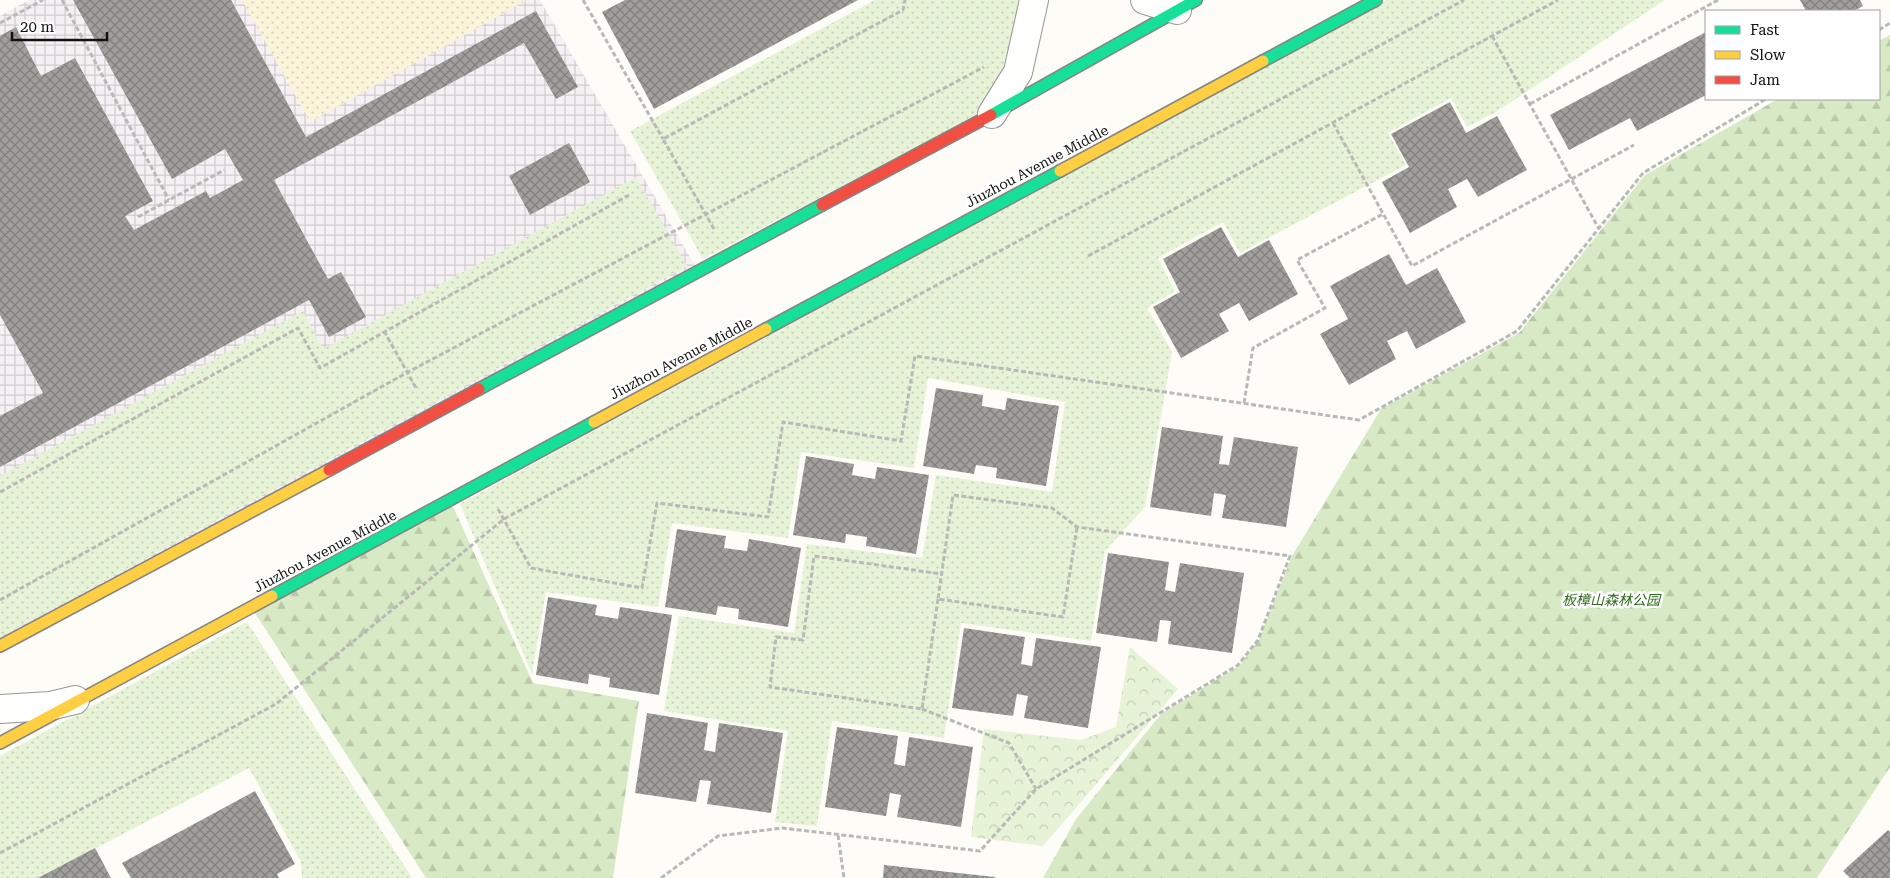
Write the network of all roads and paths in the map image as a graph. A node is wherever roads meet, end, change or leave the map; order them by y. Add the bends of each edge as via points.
1 (43, 0) edge
2 (62, 0) edge
3 (584, 0) edge
4 (905, 0) edge
5 (1034, 0) edge
6 (1145, 0) edge
7 (1376, 0) edge
8 (1464, 0) edge
9 (1558, 0) edge
10 (1718, 0) edge
11 (1187, 5) edge
12 (0, 23) edge
13 (1492, 36) junction
14 (1025, 46) junction
15 (1764, 100) edge
16 (1530, 104) junction
17 (992, 114) junction
18 (1333, 123) junction
19 (663, 140) junction
20 (1634, 145) dead end
21 (224, 170) dead end
22 (1571, 179) junction
23 (629, 195) dead end
24 (169, 200) junction
25 (705, 213) junction
26 (1383, 214) junction
27 (138, 217) dead end
28 (1599, 229) junction
29 (729, 255) junction
30 (1088, 256) dead end
31 (384, 331) junction
32 (408, 372) junction
33 (1244, 403) junction
34 (431, 415) junction
35 (484, 482) junction
36 (0, 492) edge
37 (504, 519) junction
38 (1077, 527) junction
39 (942, 574) junction
40 (938, 599) junction
41 (0, 600) edge
42 (0, 646) edge
43 (85, 697) junction
44 (0, 709) edge
45 (922, 709) junction
46 (0, 743) edge
47 (1036, 789) junction
48 (838, 835) junction
49 (0, 853) edge
50 (661, 878) edge
51 (844, 878) edge

1 - 12 path
2 - 24 path
3 - 19 path
4 - 19 path via 903,10
5 - 14 street
6 - 11 street
7 - 35 main road, Jiuzhou Avenue Middle
8 - 37 path
9 - 13 path
10 - 16 path
11 - 17 main road
13 - 16 path
13 - 18 path
14 - 17 street via 1018,72
14 - 25 path
15 - 28 path via 1644,174
16 - 22 path
17 - 29 main road
18 - 26 path
18 - 30 path
19 - 25 path
20 - 22 path
21 - 24 path
22 - 26 path via 1412,266
22 - 28 path
23 - 31 path
24 - 27 path
25 - 29 path
25 - 32 path
26 - 33 path via 1297,260 1325,308 1253,348
28 - 33 path via 1517,331 1359,420
29 - 34 main road
31 - 32 path
31 - 36 path via 320,368 298,328
32 - 34 path
32 - 41 path
33 - 37 path via 914,356 901,441 783,422 768,518 657,502 642,588 531,568
34 - 42 main road
35 - 37 path
35 - 43 main road, Jiuzhou Avenue Middle
37 - 49 path via 276,704
38 - 39 path via 1052,508 953,495
38 - 40 path via 1063,617
38 - 47 path via 1290,556 1258,640 1238,665
39 - 40 path
39 - 45 path via 814,556 803,640 776,637 770,687
40 - 45 path
43 - 44 street via 50,706
43 - 46 main road, Jiuzhou Avenue Middle
45 - 47 path via 1009,743
47 - 48 path via 980,851
48 - 50 path via 782,828 718,836
48 - 51 path

